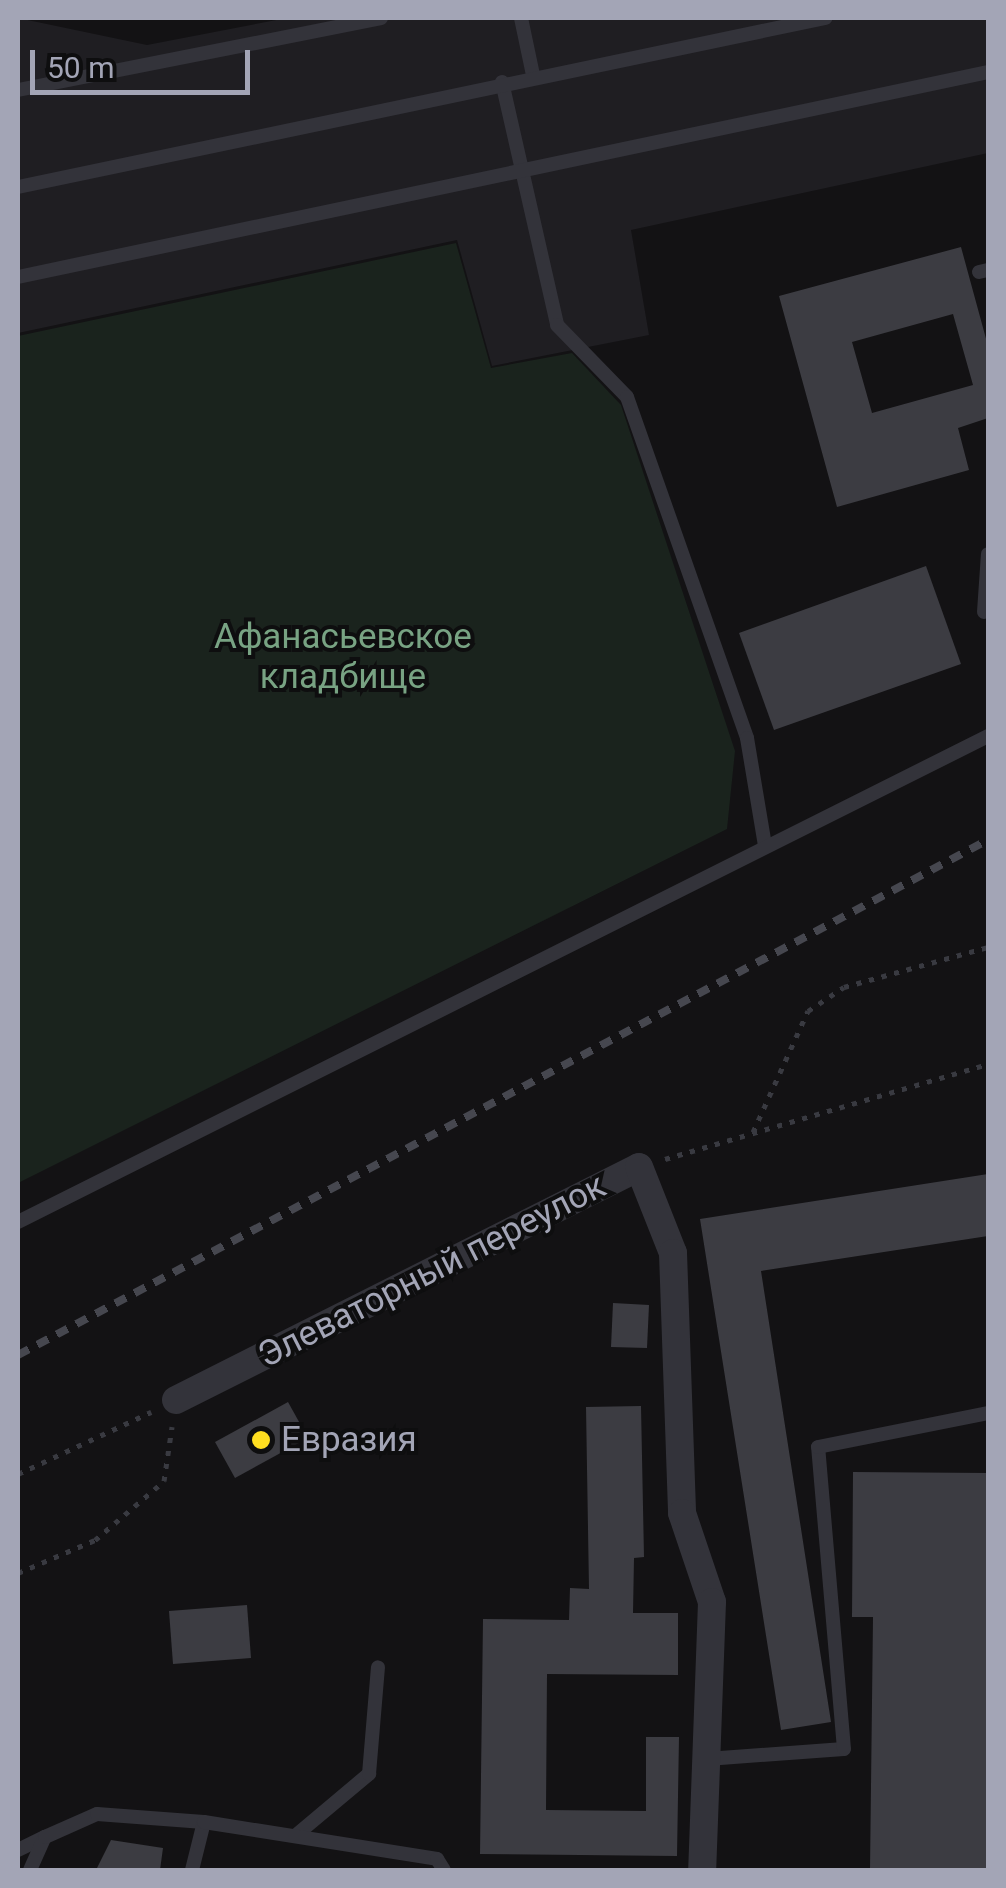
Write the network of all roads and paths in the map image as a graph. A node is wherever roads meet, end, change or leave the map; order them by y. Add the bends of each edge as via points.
1 (381, 18) edge
2 (521, 18) edge
3 (825, 18) edge
4 (988, 72) edge
5 (533, 75) junction
6 (502, 82) junction
7 (18, 90) edge
8 (519, 177) junction
9 (18, 187) edge
10 (18, 277) edge
11 (988, 554) edge
12 (984, 612) dead end
13 (988, 736) edge
14 (765, 845) junction
15 (988, 947) edge
16 (988, 1064) edge
17 (753, 1132) junction
18 (639, 1168) junction
19 (18, 1222) edge
20 (176, 1400) junction
21 (988, 1413) edge
22 (18, 1474) edge
23 (18, 1573) edge
24 (378, 1668) dead end
25 (707, 1759) junction
26 (204, 1822) junction
27 (296, 1836) junction
28 (45, 1837) junction
29 (18, 1850) edge
30 (30, 1870) edge
31 (192, 1870) edge
32 (444, 1870) edge
33 (702, 1870) edge

1 - 7 lane
2 - 5 lane
3 - 5 lane
4 - 8 lane
5 - 6 lane
6 - 8 lane
6 - 9 lane
8 - 10 lane
8 - 14 lane via 556,325 627,397 680,529 747,738
11 - 12 lane
13 - 14 lane
14 - 19 lane
15 - 17 path via 844,987 808,1011
16 - 17 path
17 - 18 path
18 - 20 street, Элеваторный переулок
18 - 25 street, Элеваторный переулок via 673,1252 682,1514 712,1602
20 - 22 path
20 - 23 path via 164,1481 95,1540
21 - 25 lane via 818,1446 844,1749
24 - 27 lane via 369,1774
25 - 33 street, Элеваторный переулок
26 - 27 lane
26 - 28 lane via 97,1814
26 - 31 lane
27 - 32 lane via 438,1859
28 - 29 lane
28 - 30 lane

